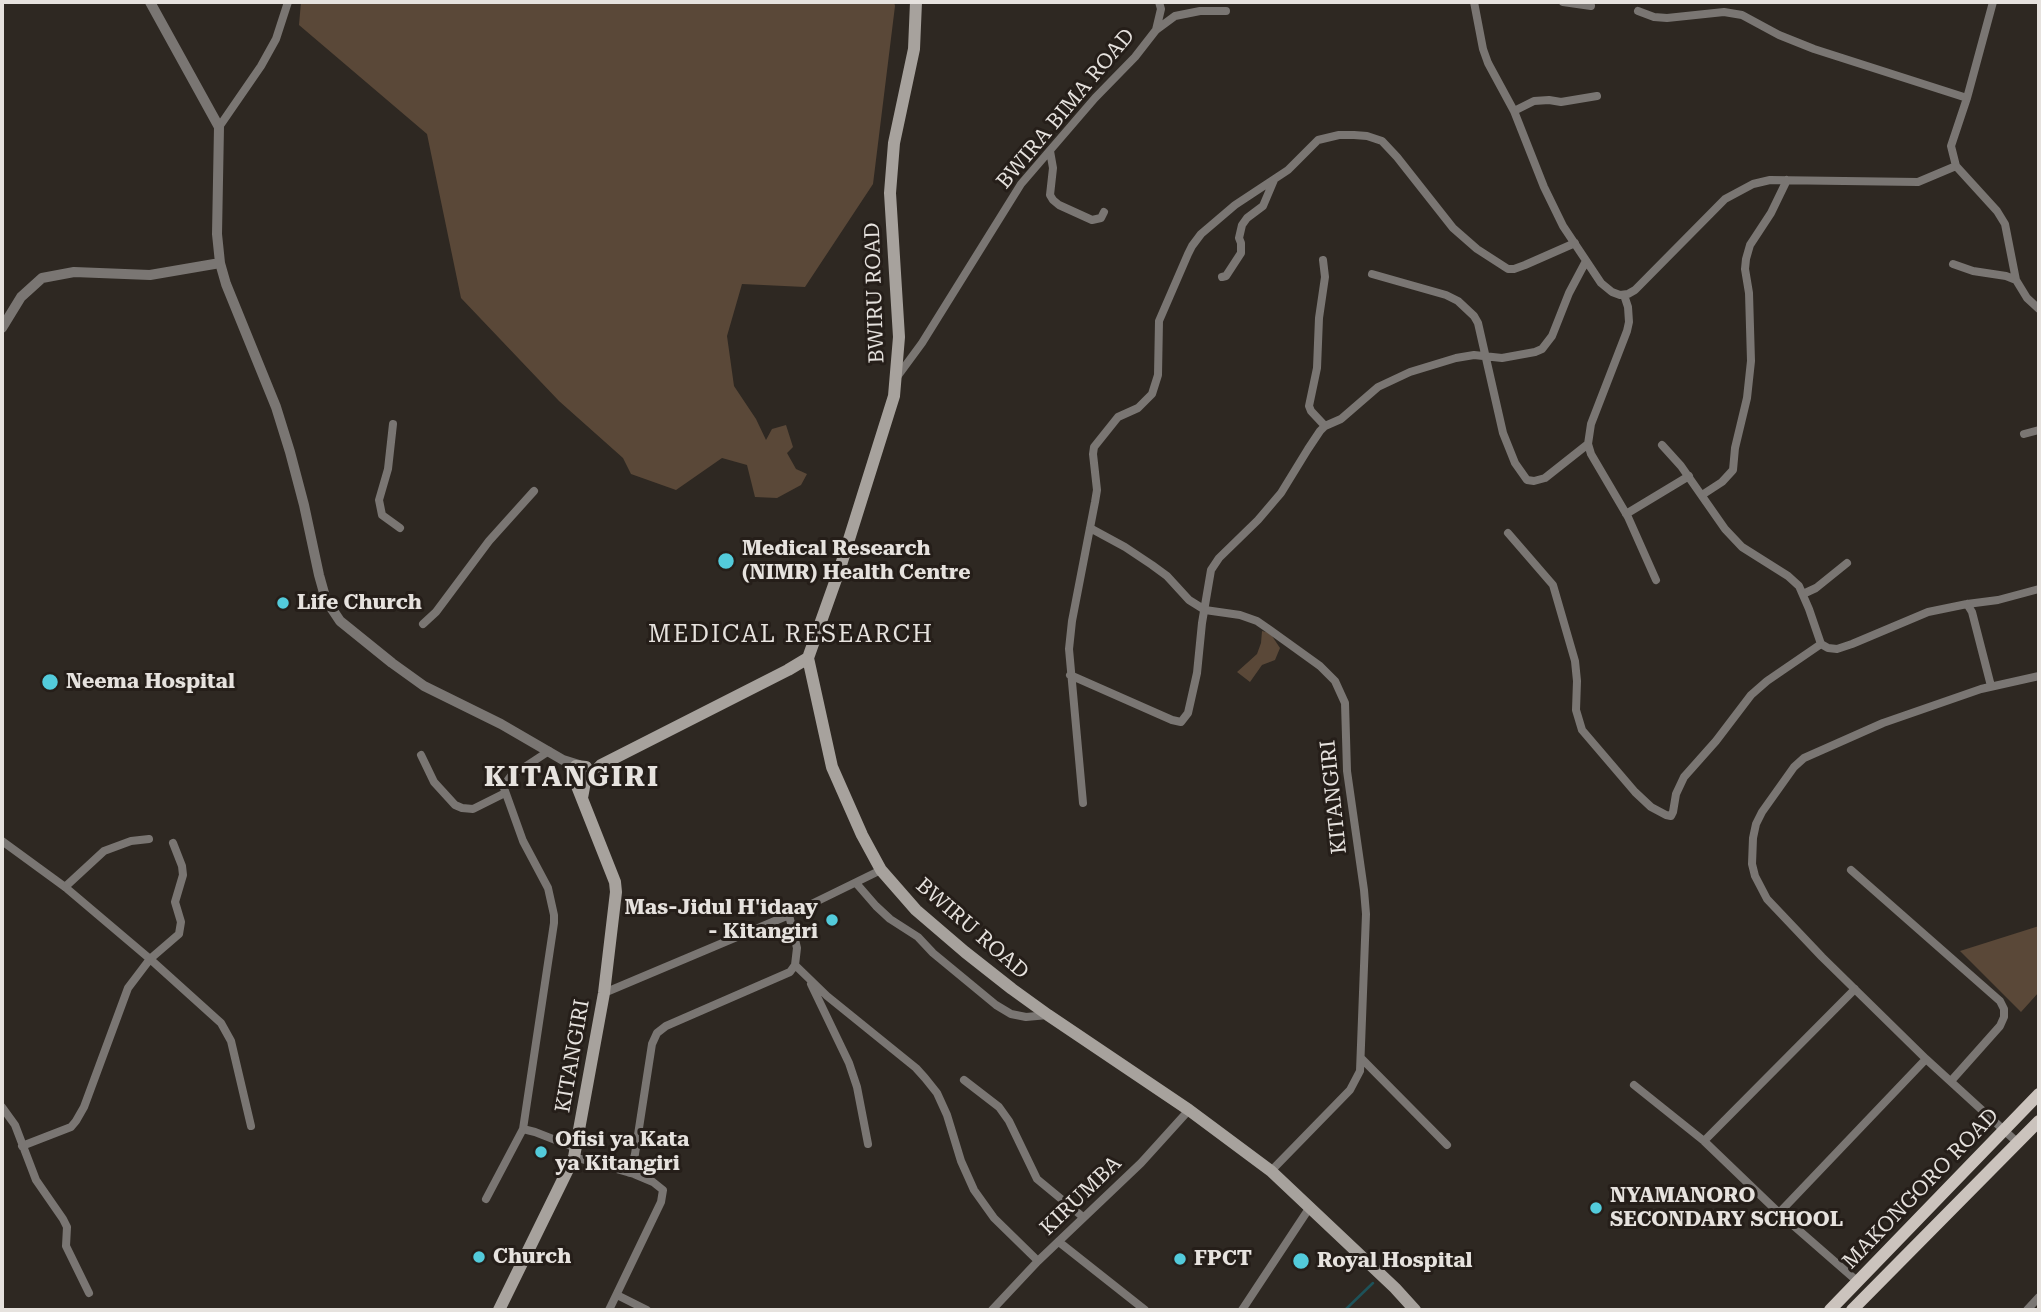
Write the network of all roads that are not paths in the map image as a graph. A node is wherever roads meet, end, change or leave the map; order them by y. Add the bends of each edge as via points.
1 (150, 2) edge
2 (288, 2) edge
3 (916, 2) edge
4 (1159, 2) edge
5 (1474, 2) edge
6 (1563, 2) edge
7 (1993, 2) edge
8 (1591, 6) dead end
9 (1227, 11) dead end
10 (1638, 11) dead end
11 (1156, 30) junction
12 (1597, 96) dead end
13 (1967, 98) junction
14 (1514, 111) junction
15 (219, 127) junction
16 (1050, 150) junction
17 (1956, 166) junction
18 (1274, 180) junction
19 (1787, 180) junction
20 (1104, 212) dead end
21 (1575, 243) junction
22 (1324, 260) dead end
23 (1586, 261) junction
24 (220, 263) junction
25 (1953, 264) dead end
26 (1372, 274) dead end
27 (1223, 277) dead end
28 (2016, 279) junction
29 (1624, 295) junction
30 (2039, 309) edge
31 (2, 328) edge
32 (1486, 356) junction
33 (897, 377) junction
34 (393, 424) dead end
35 (1325, 426) junction
36 (2039, 430) edge
37 (2024, 434) dead end
38 (1588, 443) junction
39 (1662, 445) dead end
40 (1689, 476) junction
41 (534, 491) dead end
42 (1702, 495) junction
43 (1626, 514) junction
44 (400, 528) dead end
45 (1090, 528) junction
46 (1508, 533) dead end
47 (1847, 563) dead end
48 (1656, 580) dead end
49 (2039, 589) edge
50 (1803, 594) junction
51 (1967, 604) junction
52 (1205, 610) junction
53 (424, 624) dead end
54 (1821, 643) junction
55 (807, 658) junction
56 (1070, 675) junction
57 (2039, 676) edge
58 (1991, 687) junction
59 (549, 751) junction
60 (421, 755) dead end
61 (581, 774) junction
62 (505, 793) junction
63 (1083, 803) dead end
64 (149, 839) dead end
65 (2, 841) edge
66 (173, 843) dead end
67 (881, 870) junction
68 (1851, 870) dead end
69 (856, 883) junction
70 (65, 887) junction
71 (789, 915) junction
72 (150, 959) junction
73 (795, 965) junction
74 (808, 978) junction
75 (1856, 989) junction
76 (604, 993) junction
77 (1048, 1015) junction
78 (1361, 1058) junction
79 (1926, 1059) junction
80 (964, 1080) dead end
81 (1951, 1080) junction
82 (1634, 1085) dead end
83 (2039, 1094) edge
84 (2, 1107) edge
85 (1189, 1110) junction
86 (2039, 1121) edge
87 (251, 1126) dead end
88 (523, 1129) junction
89 (2004, 1130) junction
90 (1704, 1141) junction
91 (2018, 1143) junction
92 (868, 1144) dead end
93 (1447, 1145) dead end
94 (22, 1146) junction
95 (575, 1152) junction
96 (1270, 1171) junction
97 (630, 1173) junction
98 (486, 1199) dead end
99 (1311, 1207) junction
100 (1779, 1213) junction
101 (1083, 1217) junction
102 (1059, 1242) junction
103 (1038, 1261) junction
104 (1857, 1281) junction
105 (89, 1293) dead end
106 (617, 1295) junction
107 (2039, 1297) edge
108 (996, 1309) edge
109 (499, 1310) edge
110 (609, 1310) edge
111 (647, 1310) edge
112 (1145, 1310) edge
113 (1242, 1310) edge
114 (1415, 1310) edge
115 (1830, 1310) edge
116 (1852, 1310) edge
117 (2027, 1310) edge

1 - 15 street
2 - 15 street via 276,39
3 - 33 main road, BWIRU ROAD via 914,48 894,143 890,193 899,337
4 - 11 street, BWIRA BIMA ROAD
5 - 14 street via 1488,63
6 - 8 street
7 - 13 street
9 - 11 street via 1175,16
10 - 13 street via 1654,18 1724,12 1742,15 1814,50
11 - 16 street, BWIRA BIMA ROAD
12 - 14 street via 1534,101
13 - 17 street via 1951,146
14 - 21 street via 1544,187
15 - 24 street
16 - 20 street via 1052,200 1092,220
16 - 33 street, BWIRA BIMA ROAD via 1021,184
17 - 19 street via 1918,182
17 - 28 street via 2005,224
18 - 21 street via 1318,140 1367,136 1388,147 1465,239 1508,269
18 - 27 street via 1263,206 1242,225 1241,253
18 - 45 street via 1235,205 1192,246 1159,321 1156,386 1138,408 1118,417 1094,447 1097,489
19 - 29 street via 1753,184 1726,199 1635,290
19 - 42 street via 1746,260 1751,362 1733,470
21 - 23 street
22 - 35 street via 1317,368 1309,409
23 - 29 street via 1606,288
23 - 32 street via 1548,344 1535,352
24 - 31 street via 150,275 75,272 42,278 21,297
24 - 59 street via 276,407 326,600 340,621 424,686
25 - 28 street
26 - 32 street via 1458,301 1478,323
28 - 30 street via 2026,298
29 - 38 street via 1627,331
32 - 35 street via 1456,358 1410,372 1378,387
32 - 38 street via 1503,433 1522,476 1534,481 1545,478
33 - 55 main road, BWIRU ROAD via 888,421
34 - 44 street via 379,500 382,515
35 - 52 street via 1270,508 1211,570
36 - 37 street
38 - 43 street
39 - 40 street
40 - 42 street
40 - 43 street
41 - 53 street
42 - 50 street via 1742,547 1788,576
43 - 48 street
45 - 52 street via 1152,565
45 - 56 street via 1072,621
46 - 54 street via 1553,585 1575,661 1576,710 1582,730 1634,792 1667,815 1674,813 1684,777 1751,695
47 - 50 street
49 - 51 street
50 - 54 street
51 - 54 street via 1928,612 1837,649
51 - 58 street
52 - 56 street via 1197,673 1188,713 1181,722
52 - 78 street, KITANGIRI via 1257,621 1320,666 1342,692 1347,771 1366,914
55 - 61 main road
55 - 67 main road, BWIRU ROAD via 832,767
56 - 63 street
57 - 58 street
58 - 75 street via 1883,723 1804,758 1784,779 1756,824 1752,864 1760,889
59 - 61 street
59 - 62 street via 511,776
60 - 62 street via 434,782 455,805 473,808
61 - 76 main road, KITANGIRI via 582,798 615,882
62 - 88 street via 548,888 554,915
64 - 70 street via 104,851
65 - 70 street
66 - 72 street via 183,875 175,902 181,929
67 - 69 street
67 - 77 main road, BWIRU ROAD via 937,929
68 - 81 street via 2004,1009 2000,1026
69 - 71 street
69 - 77 street via 890,919 918,937 996,1005 1026,1017
70 - 72 street
71 - 73 street via 797,948
71 - 76 street
72 - 87 street via 227,1031
72 - 94 street via 122,999 76,1121
73 - 74 street
73 - 97 street via 657,1033
74 - 92 street via 849,1063
74 - 103 street via 925,1078 947,1115 974,1190 994,1218
75 - 79 street
75 - 90 street
76 - 95 main road, KITANGIRI
77 - 85 main road, BWIRU ROAD
78 - 93 street
78 - 96 street, KITANGIRI via 1350,1090
79 - 81 street
79 - 100 street
80 - 101 street via 999,1107 1037,1179
81 - 89 street
82 - 90 street
83 - 89 main road, MAKONGORO ROAD
84 - 94 street
85 - 96 main road, BWIRU ROAD
85 - 101 street, KIRUMBA
86 - 91 main road, MAKONGORO ROAD
88 - 95 street
88 - 98 street
89 - 91 street
89 - 104 main road, MAKONGORO ROAD
90 - 100 street
91 - 116 main road, MAKONGORO ROAD
94 - 105 street via 36,1180 67,1227 66,1246
95 - 97 street
95 - 109 main road, KITANGIRI
96 - 99 main road, BWIRU ROAD
97 - 106 street via 658,1185 663,1194
99 - 113 street
99 - 114 main road, BWIRU ROAD
100 - 104 street
101 - 102 street, KIRUMBA
102 - 103 street, KIRUMBA
102 - 112 street
103 - 108 street, KIRUMBA
104 - 115 main road, MAKONGORO ROAD
106 - 110 street
106 - 111 street
107 - 117 street

